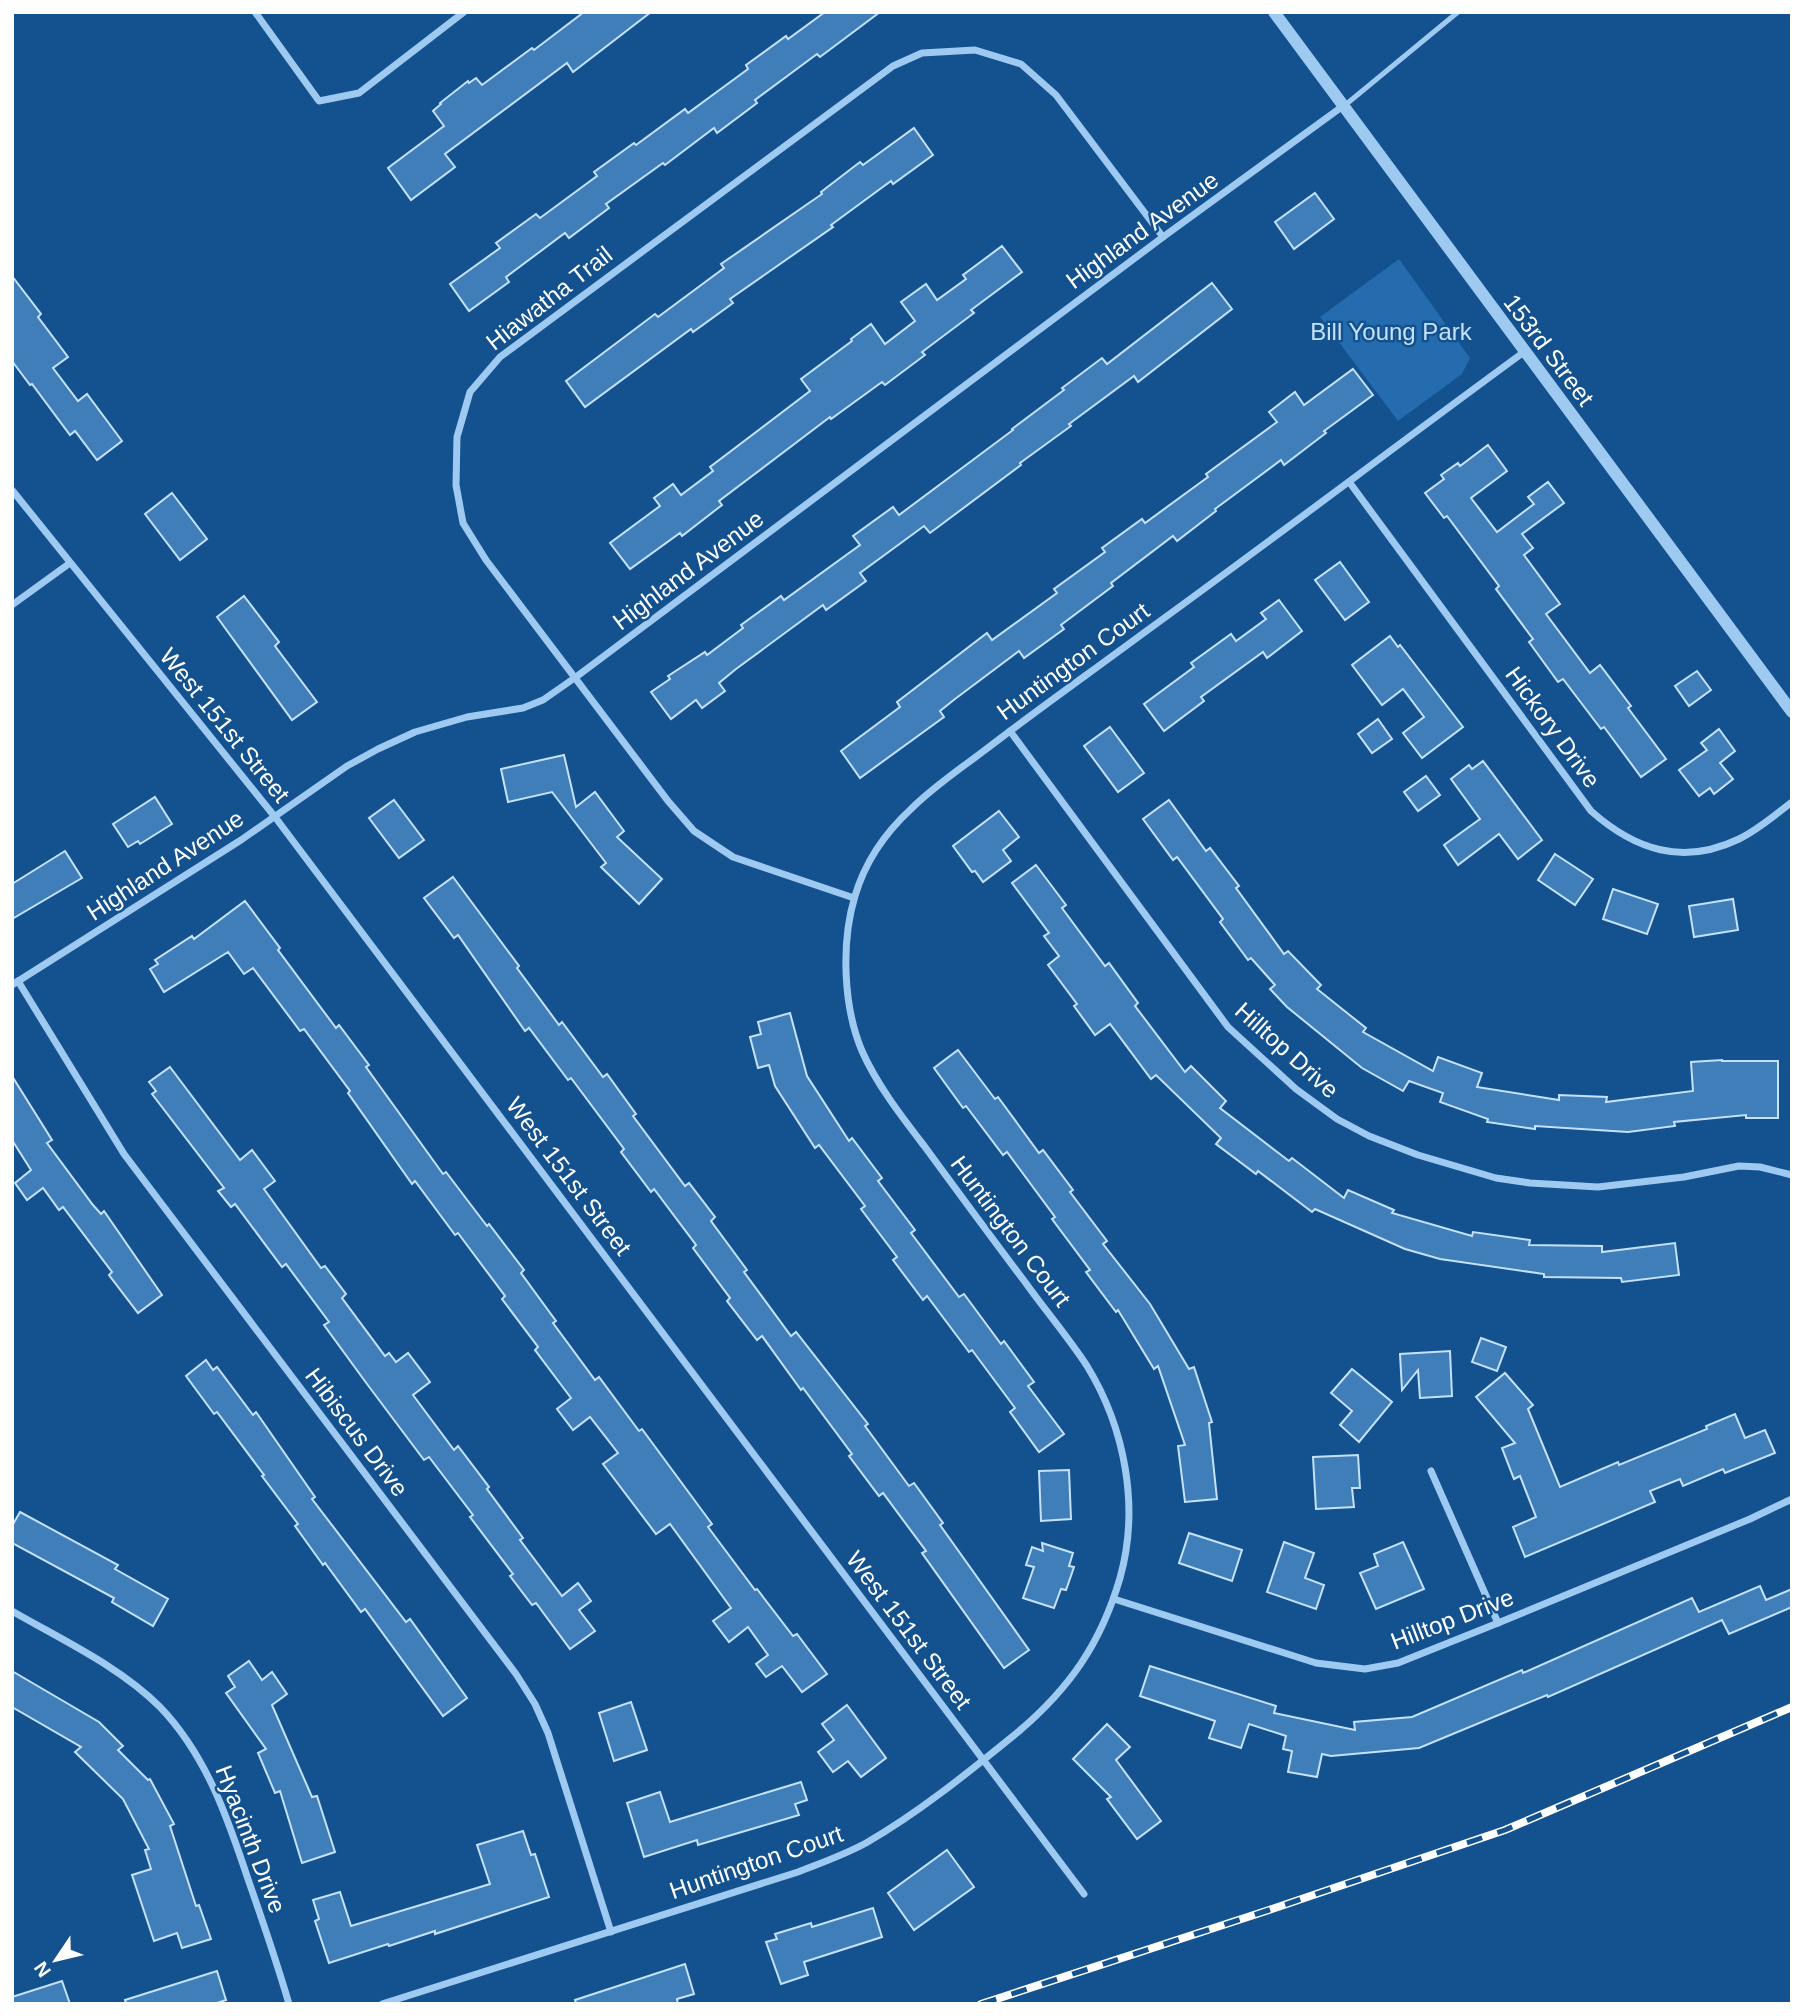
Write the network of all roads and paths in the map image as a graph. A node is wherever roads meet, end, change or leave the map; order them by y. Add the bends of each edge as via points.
1 (255, 12) edge
2 (464, 12) edge
3 (1274, 12) edge
4 (1458, 12) edge
5 (1343, 106) junction
6 (1163, 237) junction
7 (1524, 352) junction
8 (1350, 483) junction
9 (12, 490) edge
10 (70, 563) junction
11 (12, 605) edge
12 (576, 677) junction
13 (1792, 712) edge
14 (1010, 731) junction
15 (1792, 802) edge
16 (275, 817) junction
17 (854, 898) junction
18 (15, 983) edge
19 (1792, 1175) edge
20 (1431, 1471) dead end
21 (1792, 1499) edge
22 (1114, 1599) junction
23 (12, 1611) edge
24 (1498, 1623) junction
25 (983, 1760) junction
26 (1084, 1894) dead end
27 (611, 1932) junction
28 (289, 2004) edge
29 (382, 2004) edge

1 - 2 street via 319,102 359,93
3 - 5 street, 153rd Street
4 - 5 lane
5 - 6 street, Highland Avenue
5 - 7 street, 153rd Street
6 - 12 street, Highland Avenue
6 - 12 street, Hiawatha Trail via 1056,94 1021,64 975,50 922,53 893,66 499,357 470,392 457,437 456,485 463,523
7 - 8 street, Huntington Court
7 - 13 street, 153rd Street
8 - 14 street, Huntington Court
8 - 15 street, Hickory Drive via 1591,811 1610,828 1651,848 1693,852 1739,839
9 - 10 street, West 151st Street
10 - 11 street
10 - 16 street, West 151st Street
12 - 16 street, Highland Avenue via 523,708 467,717 378,748
12 - 17 street, Hiawatha Trail via 694,831 733,857
14 - 17 street, Huntington Court via 908,811 870,859
14 - 19 street, Hilltop Drive via 1228,1027 1336,1119 1418,1155 1519,1181 1598,1187 1739,1166
16 - 18 street, Highland Avenue
16 - 25 street, West 151st Street
17 - 22 street, Huntington Court via 845,960 861,1049 894,1106 1089,1369 1117,1432 1128,1479 1128,1512 1124,1562
18 - 27 street, Hibiscus Drive via 124,1154 535,1704
20 - 24 street
21 - 24 street, Hilltop Drive
22 - 24 street, Hilltop Drive via 1316,1663 1365,1669 1398,1663
22 - 25 street, Huntington Court via 1090,1652 1062,1692
23 - 28 street, Hyacinth Drive via 123,1676 181,1733 214,1785 230,1824
25 - 26 street, West 151st Street
25 - 27 street, Huntington Court via 895,1824 834,1858
27 - 29 street, Huntington Court

